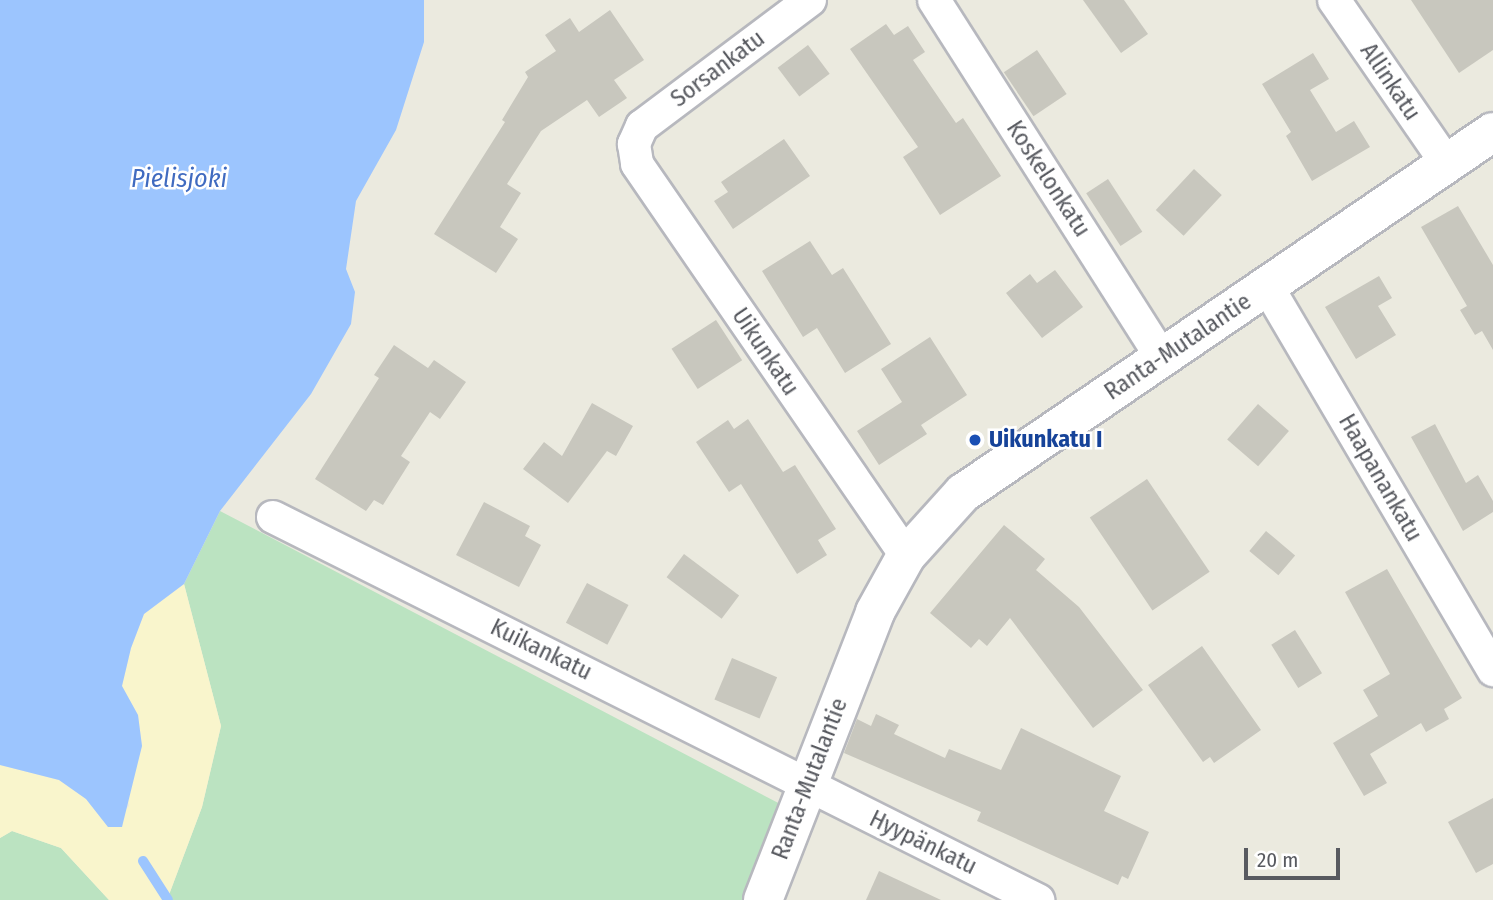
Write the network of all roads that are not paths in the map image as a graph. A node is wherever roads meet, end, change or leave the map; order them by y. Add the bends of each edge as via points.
1 (810, 0) edge
2 (934, 0) edge
3 (1334, 0) edge
4 (1493, 132) edge
5 (634, 144) joint
6 (1447, 164) junction
7 (1267, 286) junction
8 (1163, 359) junction
9 (272, 517) dead end
10 (906, 556) junction
11 (1493, 670) edge
12 (807, 786) junction
13 (763, 900) edge
14 (1038, 900) edge

1 - 5 street, Sorsankatu via 642,126
2 - 8 street, Koskelonkatu
3 - 6 street, Allinkatu
4 - 6 street, Ranta-Mutalantie
5 - 10 street, Uikunkatu via 637,164
6 - 7 street, Ranta-Mutalantie
7 - 8 street, Ranta-Mutalantie
7 - 11 street, Haapanankatu
8 - 10 street, Ranta-Mutalantie via 963,493
9 - 12 street, Kuikankatu
10 - 12 street, Ranta-Mutalantie via 875,612
12 - 13 street, Ranta-Mutalantie
12 - 14 street, Hyypänkatu

